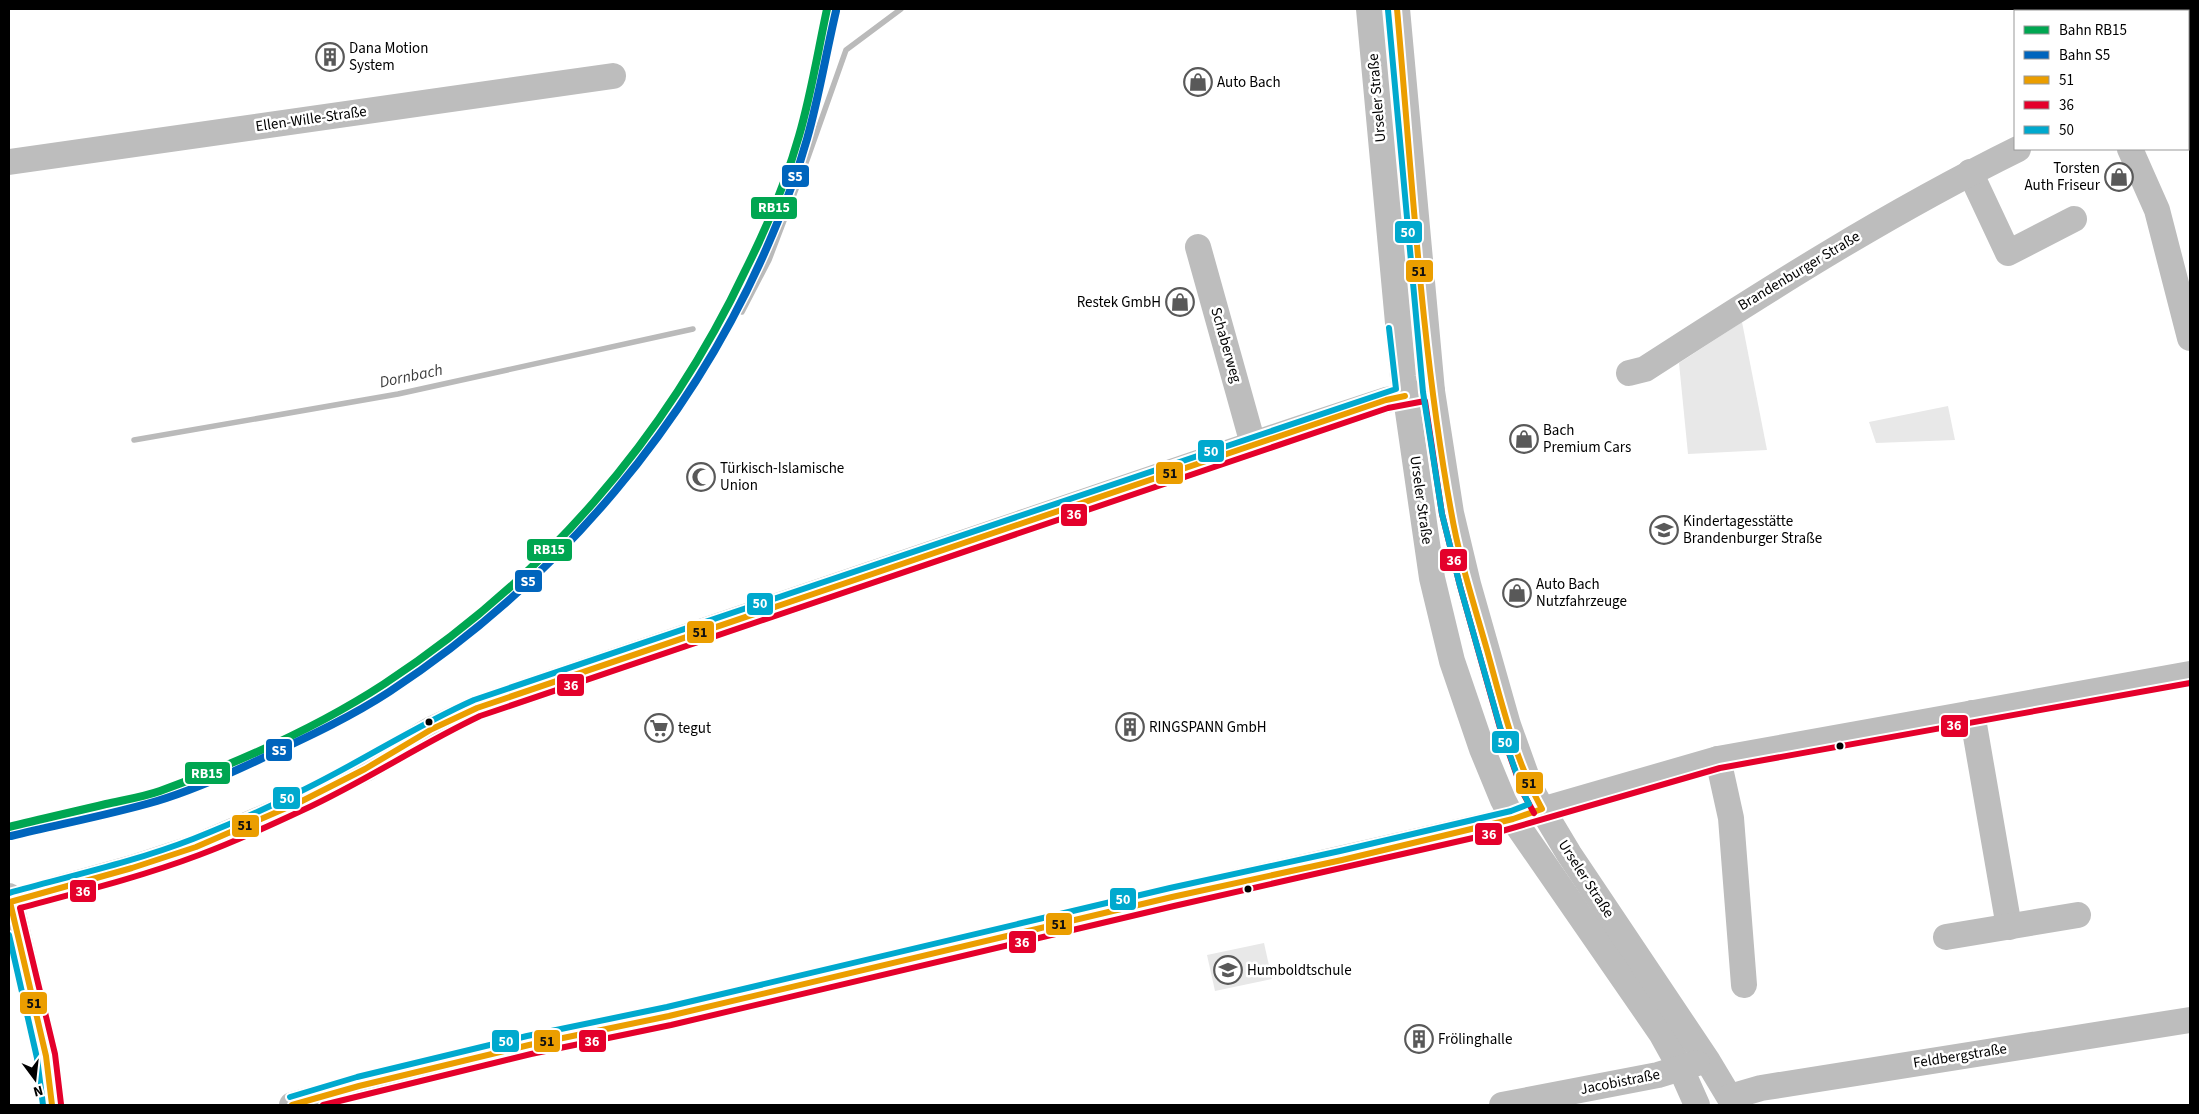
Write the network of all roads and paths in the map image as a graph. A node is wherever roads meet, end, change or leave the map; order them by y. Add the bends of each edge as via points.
1 (1369, 9) edge
2 (1397, 9) edge
3 (613, 76) dead end
4 (2016, 150) edge
5 (2130, 150) edge
6 (9, 162) edge
7 (1970, 172) junction
8 (2074, 218) dead end
9 (1198, 247) dead end
10 (2190, 338) edge
11 (1629, 373) dead end
12 (1432, 390) junction
13 (1406, 396) junction
14 (1253, 444) junction
15 (2190, 674) edge
16 (1972, 712) junction
17 (1718, 759) junction
18 (1542, 809) junction
19 (1513, 819) junction
20 (9, 899) edge
21 (2078, 915) dead end
22 (2009, 926) junction
23 (1946, 937) dead end
24 (1744, 985) dead end
25 (2190, 1020) edge
26 (1707, 1060) junction
27 (47, 1061) junction
28 (1681, 1069) junction
29 (1732, 1101) edge
30 (52, 1105) edge
31 (67, 1105) edge
32 (292, 1105) edge
33 (1502, 1105) edge
34 (1697, 1105) edge

1 - 13 street, Urseler Straße
2 - 12 street, Urseler Straße
3 - 6 street, Ellen-Wille-Straße
4 - 7 street, Brandenburger Straße
5 - 10 street via 2157,210
7 - 8 street via 2008,253
7 - 11 street, Brandenburger Straße via 1819,258 1645,369
9 - 14 street, Schaberweg
12 - 13 street
12 - 18 street, Urseler Straße via 1451,512 1468,584 1508,725 1531,789
13 - 14 street
13 - 19 street, Urseler Straße via 1432,578 1452,661 1482,749
14 - 20 street via 462,713 300,802 196,847 132,868
15 - 16 street
16 - 17 street
16 - 22 street
17 - 18 street
17 - 24 street via 1731,818
18 - 19 street
18 - 26 street, Urseler Straße
19 - 28 street, Urseler Straße via 1661,1033
19 - 32 street via 669,1016 529,1045
20 - 27 street
21 - 22 street
22 - 23 street
25 - 29 street, Feldbergstraße via 1760,1088
26 - 28 street, Jacobistraße
26 - 29 street, Urseler Straße
27 - 30 street
27 - 31 street
28 - 33 street, Jacobistraße
28 - 34 street, Urseler Straße

